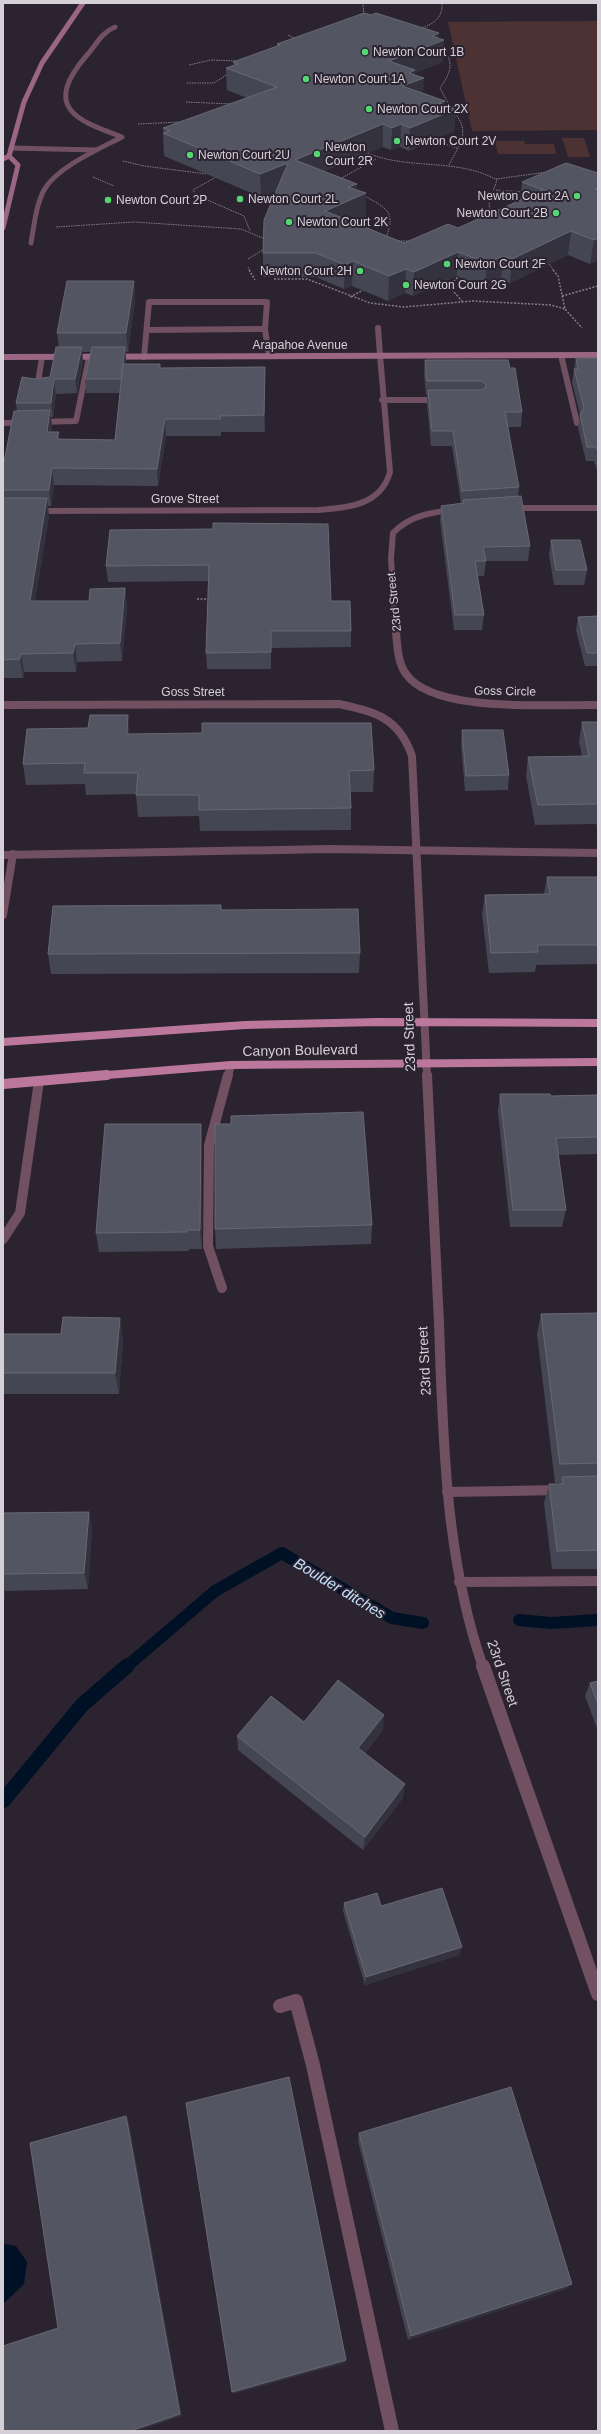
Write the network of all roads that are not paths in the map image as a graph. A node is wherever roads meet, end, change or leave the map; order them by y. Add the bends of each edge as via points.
1 (84, 3) edge
2 (115, 27) dead end
3 (11, 148) junction
4 (94, 152) junction
5 (9, 156) junction
6 (3, 159) edge
7 (3, 228) edge
8 (31, 243) dead end
9 (378, 328) dead end
10 (265, 329) junction
11 (147, 330) junction
12 (380, 355) junction
13 (561, 355) junction
14 (598, 355) edge
15 (144, 356) junction
16 (269, 356) junction
17 (3, 357) edge
18 (42, 357) junction
19 (89, 357) junction
20 (36, 389) edge
21 (382, 400) junction
22 (450, 400) edge
23 (3, 423) edge
24 (577, 423) dead end
25 (503, 508) edge
26 (598, 508) edge
27 (461, 510) edge
28 (25, 511) edge
29 (415, 684) joint
30 (3, 705) edge
31 (598, 705) edge
32 (380, 716) joint
33 (417, 849) junction
34 (598, 853) edge
35 (13, 854) junction
36 (3, 855) edge
37 (3, 915) edge
38 (424, 1022) junction
39 (598, 1023) edge
40 (3, 1042) edge
41 (426, 1062) junction
42 (598, 1062) edge
43 (231, 1065) junction
44 (39, 1081) junction
45 (3, 1084) edge
46 (3, 1239) edge
47 (222, 1288) dead end
48 (575, 1490) edge
49 (447, 1492) junction
50 (598, 1581) edge
51 (459, 1582) junction
52 (598, 1994) edge
53 (280, 2006) dead end
54 (392, 2431) edge

1 - 3 main road via 42,63 24,102
2 - 4 street via 106,31 68,83 67,103 77,118 122,137
3 - 4 street
3 - 5 main road
4 - 8 street via 44,188
5 - 6 main road
5 - 7 main road via 18,165
9 - 12 street
10 - 11 street
10 - 11 street via 267,302 149,302
10 - 16 street
11 - 15 street
12 - 13 main road, Arapahoe Avenue
12 - 16 main road, Arapahoe Avenue
12 - 21 street
13 - 14 main road, Arapahoe Avenue
13 - 24 street
15 - 16 main road, Arapahoe Avenue
15 - 19 main road, Arapahoe Avenue
17 - 18 main road, Arapahoe Avenue
18 - 19 main road, Arapahoe Avenue
18 - 20 street
19 - 23 street via 77,420
21 - 22 street
21 - 28 street, Grove Street via 389,481 381,492 367,501 340,508 318,510
25 - 26 street
27 - 29 street, 23rd Street via 433,512 407,523 393,534 389,555 401,667
29 - 31 street, Goss Circle via 437,696 472,703
30 - 32 street, Goss Street via 319,703 356,708
32 - 33 street, 23rd Street via 394,724 408,740 412,756
33 - 34 street
33 - 35 street
33 - 38 street, 23rd Street
35 - 36 street
35 - 37 street
38 - 39 main road, Canyon Boulevard
38 - 40 main road, Canyon Boulevard via 245,1025
38 - 41 street, 23rd Street
41 - 42 main road, Canyon Boulevard
41 - 43 main road, Canyon Boulevard
41 - 49 street, 23rd Street
43 - 44 main road, Canyon Boulevard
43 - 47 street via 210,1145 208,1246
44 - 45 main road, Canyon Boulevard
44 - 46 street via 20,1213
48 - 49 street
49 - 51 street, 23rd Street
50 - 51 street
51 - 52 street, 23rd Street via 471,1632
53 - 54 street via 296,2001 314,2065

